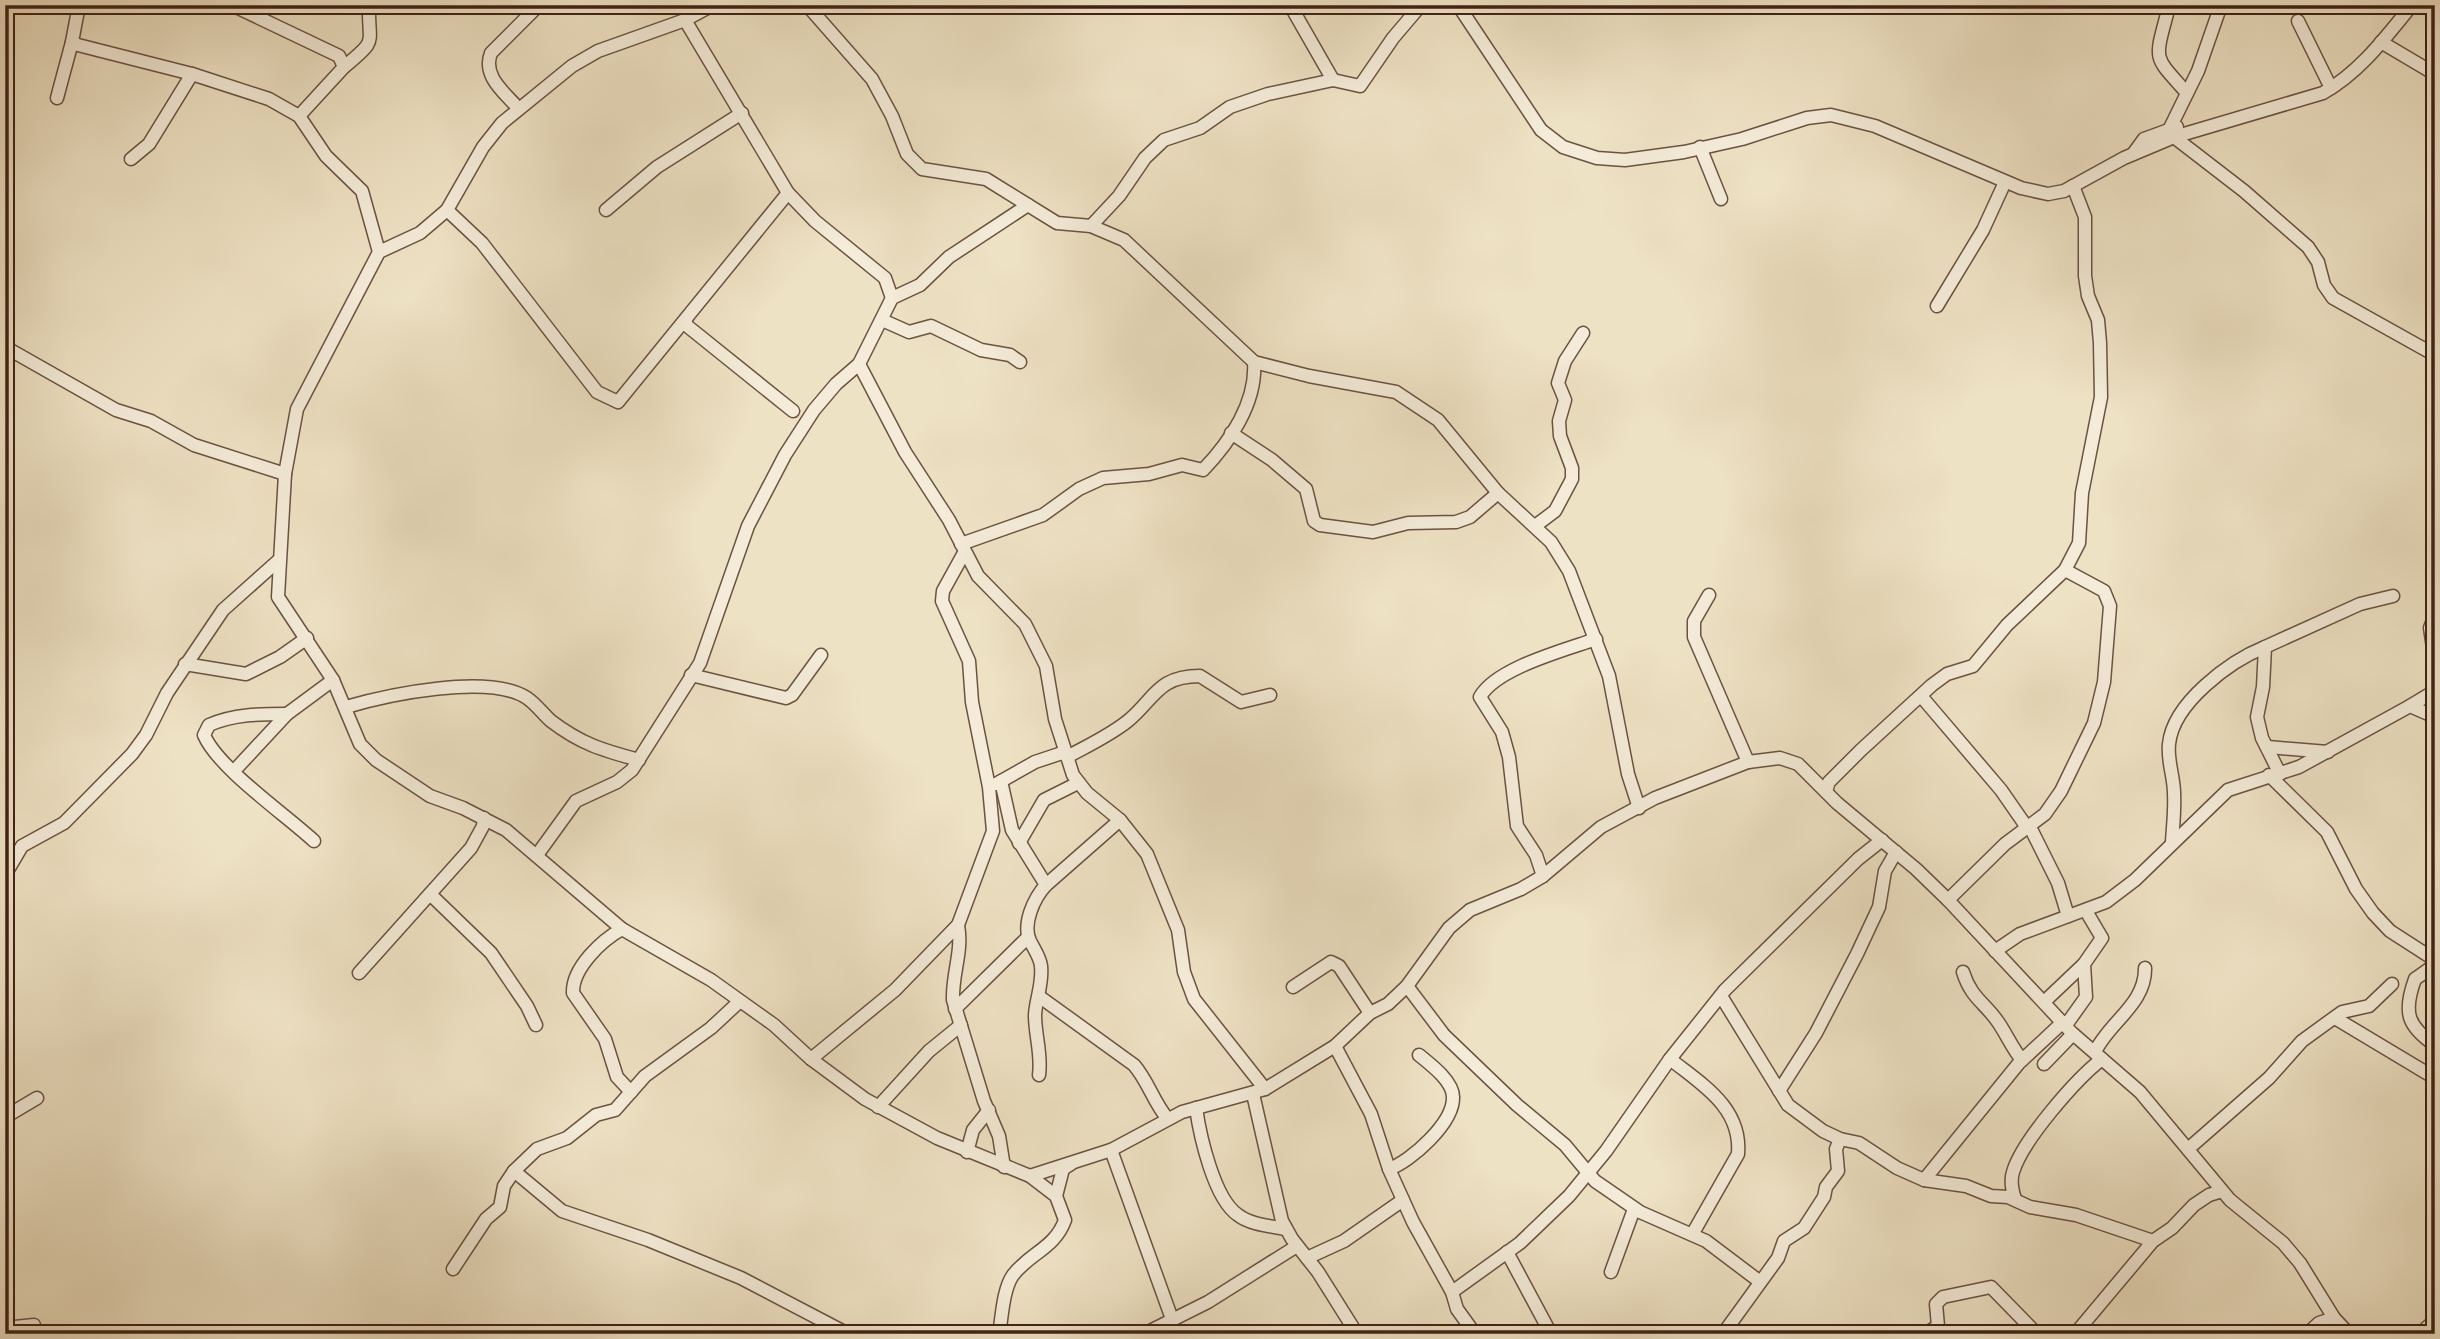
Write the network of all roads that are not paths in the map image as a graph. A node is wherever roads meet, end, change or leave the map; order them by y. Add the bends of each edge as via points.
1 (79, 5) edge
2 (232, 5) edge
3 (369, 5) edge
4 (539, 5) edge
5 (713, 5) edge
6 (807, 5) edge
7 (1290, 5) edge
8 (1421, 5) edge
9 (1458, 5) edge
10 (2221, 5) edge
11 (2412, 5) edge
12 (2167, 13) dead end
13 (685, 20) junction
14 (2298, 21) dead end
15 (72, 42) junction
16 (2381, 42) junction
17 (344, 67) junction
18 (192, 74) junction
19 (2435, 75) edge
20 (1333, 80) junction
21 (2331, 88) junction
22 (2187, 93) junction
23 (57, 98) dead end
24 (518, 108) junction
25 (742, 113) junction
26 (299, 116) junction
27 (2172, 133) junction
28 (1700, 147) junction
29 (131, 159) dead end
30 (2005, 182) junction
31 (2073, 186) junction
32 (788, 193) junction
33 (1721, 199) dead end
34 (1028, 205) junction
35 (447, 210) junction
36 (606, 210) dead end
37 (1091, 226) junction
38 (379, 252) junction
39 (892, 298) junction
40 (1937, 306) dead end
41 (882, 320) junction
42 (686, 321) junction
43 (1583, 333) dead end
44 (5, 347) edge
45 (2435, 355) edge
46 (1020, 362) dead end
47 (1254, 362) junction
48 (859, 364) junction
49 (793, 411) dead end
50 (1231, 433) junction
51 (285, 474) junction
52 (1498, 493) junction
53 (1535, 526) junction
54 (963, 548) junction
55 (279, 560) junction
56 (2065, 570) junction
57 (1709, 595) dead end
58 (2393, 596) dead end
59 (2435, 615) edge
60 (307, 638) junction
61 (1596, 639) junction
62 (2265, 647) junction
63 (821, 655) dead end
64 (2435, 661) edge
65 (186, 664) junction
66 (691, 675) junction
67 (333, 680) junction
68 (2433, 693) edge
69 (1270, 695) dead end
70 (1921, 696) junction
71 (2410, 706) junction
72 (346, 707) junction
73 (287, 714) junction
74 (2434, 716) edge
75 (2268, 747) junction
76 (2328, 752) junction
77 (1066, 754) junction
78 (639, 760) junction
79 (1748, 762) junction
80 (234, 771) junction
81 (2274, 775) junction
82 (1001, 781) junction
83 (1078, 783) junction
84 (989, 787) junction
85 (1826, 791) junction
86 (1639, 808) junction
87 (484, 818) junction
88 (1120, 820) junction
89 (2027, 826) junction
90 (1882, 840) junction
91 (314, 841) dead end
92 (2172, 842) junction
93 (1019, 843) junction
94 (1896, 852) junction
95 (537, 855) junction
96 (5, 875) edge
97 (1543, 876) junction
98 (1046, 885) junction
99 (430, 894) junction
100 (1948, 900) junction
101 (2086, 911) junction
102 (2068, 916) junction
103 (958, 925) junction
104 (622, 929) junction
105 (1028, 937) junction
106 (1995, 951) junction
107 (2435, 962) edge
108 (2084, 964) junction
109 (2145, 968) dead end
110 (1963, 972) dead end
111 (359, 973) dead end
112 (2392, 984) dead end
113 (1407, 986) junction
114 (1293, 987) dead end
115 (1721, 996) junction
116 (1040, 997) junction
117 (740, 1001) junction
118 (2044, 1002) junction
119 (956, 1009) junction
120 (1370, 1013) junction
121 (2335, 1018) junction
122 (536, 1025) dead end
123 (961, 1025) junction
124 (2067, 1027) junction
125 (2435, 1045) edge
126 (1335, 1046) junction
127 (1419, 1055) dead end
128 (2099, 1055) junction
129 (811, 1059) junction
130 (1670, 1059) junction
131 (2022, 1060) junction
132 (2044, 1064) dead end
133 (1039, 1075) dead end
134 (2435, 1078) edge
135 (1259, 1091) junction
136 (1779, 1091) junction
137 (631, 1092) junction
138 (37, 1098) dead end
139 (878, 1107) junction
140 (1196, 1108) junction
141 (989, 1110) junction
142 (5, 1117) edge
143 (1167, 1118) junction
144 (1840, 1139) junction
145 (2188, 1149) junction
146 (1111, 1150) junction
147 (967, 1152) junction
148 (1072, 1164) junction
149 (1004, 1167) junction
150 (1389, 1169) junction
151 (514, 1171) junction
152 (1588, 1174) junction
153 (1030, 1176) junction
154 (1924, 1180) junction
155 (2222, 1191) junction
156 (1056, 1196) junction
157 (2015, 1199) junction
158 (1404, 1200) junction
159 (1634, 1209) junction
160 (1286, 1229) junction
161 (1693, 1233) junction
162 (2153, 1241) junction
163 (1297, 1246) junction
164 (1507, 1252) junction
165 (1307, 1258) junction
166 (453, 1269) dead end
167 (1611, 1272) dead end
168 (1759, 1281) junction
169 (1452, 1292) junction
170 (2333, 1318) junction
171 (1172, 1319) junction
172 (2435, 1320) edge
173 (34, 1325) dead end
174 (5, 1328) edge
175 (848, 1334) edge
176 (999, 1334) edge
177 (1144, 1334) edge
178 (1357, 1334) edge
179 (1475, 1334) edge
180 (1551, 1334) edge
181 (1723, 1334) edge
182 (1925, 1334) edge
183 (2037, 1334) edge
184 (2075, 1334) edge
185 (2307, 1334) edge
186 (2349, 1334) edge
187 (2420, 1334) edge

1 - 15 street
2 - 17 street via 331,51
3 - 17 street via 372,38
4 - 24 street via 488,60 492,79
5 - 13 street
6 - 34 street via 872,79 913,162 931,172 986,179
7 - 20 street
8 - 20 street via 1365,81 1354,86
9 - 28 street via 1541,130 1563,147 1597,159 1625,160
10 - 22 street
11 - 16 street
12 - 22 street via 2157,52 2159,62
13 - 24 street via 598,51
13 - 25 street
14 - 21 street
15 - 18 street
15 - 23 street
16 - 19 street
16 - 21 street
17 - 26 street
18 - 26 street via 269,99
18 - 29 street via 149,144
20 - 37 street via 1230,107 1200,128 1164,140
21 - 27 street
22 - 27 street
24 - 35 street via 483,147
25 - 32 street
25 - 36 street via 657,167
26 - 38 street via 326,156 362,191
27 - 31 street
27 - 45 street via 2308,247 2333,298
28 - 30 street via 1807,118 1846,116
28 - 33 street
30 - 31 street via 2048,194
30 - 40 street via 1983,230
31 - 56 street via 2085,217 2085,276 2098,320 2101,397 2082,493 2081,536
32 - 39 street via 885,278
32 - 42 street
34 - 37 street via 1057,223
34 - 39 street via 949,257 920,285
35 - 38 street via 420,233
35 - 42 street via 482,243 597,392 613,402 618,402
37 - 47 street via 1124,240
38 - 51 street via 297,409
39 - 41 street
41 - 46 street via 909,332 931,326
41 - 48 street
42 - 49 street
43 - 53 street via 1565,361 1558,383 1565,400 1560,436 1572,479 1555,511
44 - 51 street via 116,410 151,421 194,446
47 - 50 street via 1249,400
47 - 52 street via 1404,396 1438,419
48 - 54 street
48 - 66 street via 814,410 785,455 748,526 718,617
50 - 52 street via 1306,489 1314,521 1320,525 1373,532 1409,523 1456,522 1470,517
50 - 54 street via 1203,470 1182,465 1149,474 1103,478 1043,515
51 - 55 street
52 - 53 street
53 - 61 street via 1561,555
54 - 77 street via 986,586 1025,624 1042,658
54 - 84 street via 942,601 969,661
55 - 60 street via 278,597
55 - 65 street via 223,610
56 - 70 street via 2007,625 1973,666 1947,674
56 - 89 street via 2091,581 2107,596 2104,682 2094,723 2061,792 2045,814
57 - 79 street via 1694,621 1694,637
58 - 62 street via 2360,604
59 - 64 street via 2430,628
60 - 65 street via 246,674
60 - 67 street
61 - 86 street
61 - 97 street via 1519,667 1480,697 1502,732 1517,826
62 - 75 street via 2257,717
62 - 92 street via 2211,679 2172,734
63 - 66 street via 786,698
65 - 96 street via 132,754 64,823 22,846
66 - 78 street
67 - 72 street
67 - 73 street
68 - 71 street
68 - 74 street via 2430,706
69 - 77 street via 1241,702 1200,676 1169,681 1128,721
70 - 85 street via 1861,750 1829,782
70 - 89 street
71 - 74 street
71 - 76 street
72 - 78 street via 422,690 498,690 527,698 583,744
72 - 87 street via 360,744 376,760 430,796
73 - 80 street
73 - 80 street via 253,714 221,720 205,729 208,743
75 - 76 street
75 - 81 street
76 - 81 street
77 - 82 street via 1035,762
77 - 83 street
78 - 95 street via 611,786 576,802
79 - 85 street via 1780,758 1798,764
79 - 86 street via 1683,785
80 - 91 street
81 - 92 street via 2228,790
81 - 107 street via 2327,832 2373,913 2390,931
82 - 84 street
82 - 93 street via 1005,811
83 - 88 street
83 - 93 street via 1044,800
84 - 103 street via 993,831
85 - 90 street
86 - 97 street via 1601,827
87 - 95 street
87 - 99 street via 471,848
88 - 98 street
88 - 135 street via 1139,841 1161,884 1178,930 1184,972 1194,999
89 - 100 street
89 - 102 street via 2058,883
90 - 94 street
90 - 115 street
92 - 101 street via 2125,889
93 - 98 street
94 - 100 street
94 - 136 street via 1885,871 1879,907 1857,954
95 - 104 street
97 - 113 street via 1462,915
98 - 105 street via 1037,895
99 - 111 street
99 - 122 street via 491,953
100 - 106 street
101 - 102 street
101 - 108 street via 2102,938
102 - 106 street via 2020,934
103 - 119 street via 962,950 953,986
103 - 129 street via 895,990
104 - 117 street
104 - 137 street via 591,956 576,977 573,993 605,1038 617,1077
105 - 116 street via 1041,966
105 - 119 street
106 - 118 street
107 - 125 street via 2414,979 2409,1019 2417,1032
108 - 118 street
108 - 124 street via 2088,993
109 - 128 street via 2145,982 2100,1040
110 - 131 street via 1978,1002 1998,1021
112 - 121 street via 2369,1006 2348,1008
113 - 120 street
113 - 152 street via 1444,1035 1565,1145
114 - 120 street via 1332,962
115 - 130 street
115 - 136 street
116 - 133 street via 1035,1018
116 - 143 street via 1134,1065
117 - 129 street
117 - 137 street
118 - 124 street
119 - 123 street
120 - 126 street
121 - 134 street
121 - 145 street via 2302,1041 2269,1078
123 - 139 street via 929,1051
123 - 141 street
124 - 128 street
124 - 131 street
124 - 132 street
126 - 135 street
126 - 150 street via 1370,1114
127 - 150 street via 1440,1075 1453,1101 1422,1148 1404,1164
128 - 145 street via 2140,1092
128 - 157 street via 2016,1163 2011,1180
129 - 139 street
130 - 152 street
130 - 161 street via 1730,1111 1739,1146
131 - 154 street
135 - 140 street
135 - 160 street
136 - 144 street via 1796,1112
137 - 151 street via 615,1110 596,1115 566,1138 537,1149
138 - 142 street
139 - 147 street
140 - 143 street
140 - 160 street via 1200,1140 1233,1211 1244,1219
141 - 147 street via 973,1130
141 - 149 street
143 - 146 street
144 - 154 street via 1859,1143
144 - 168 street via 1838,1171 1820,1205 1804,1228 1784,1241 1778,1258
145 - 155 street
146 - 148 street
146 - 171 street
147 - 149 street
148 - 153 street
148 - 156 street via 1063,1169
149 - 153 street
150 - 158 street
151 - 166 street via 504,1186 500,1207 486,1219
151 - 175 street via 569,1215 648,1240 741,1278
152 - 159 street
152 - 164 street
153 - 156 street
154 - 157 street
155 - 162 street via 2194,1205
155 - 170 street via 2283,1243 2315,1284
156 - 176 street via 1065,1220 1061,1230 1012,1276
157 - 162 street
158 - 165 street via 1344,1241
158 - 169 street
159 - 161 street
159 - 167 street
160 - 163 street
161 - 168 street
162 - 184 street
163 - 165 street
163 - 171 street
164 - 169 street
164 - 180 street
165 - 178 street
168 - 181 street
169 - 179 street via 1457,1309
170 - 185 street
170 - 186 street
171 - 177 street
172 - 187 street
173 - 174 street
182 - 183 street via 1938,1326 1936,1304 1943,1297 1991,1287

